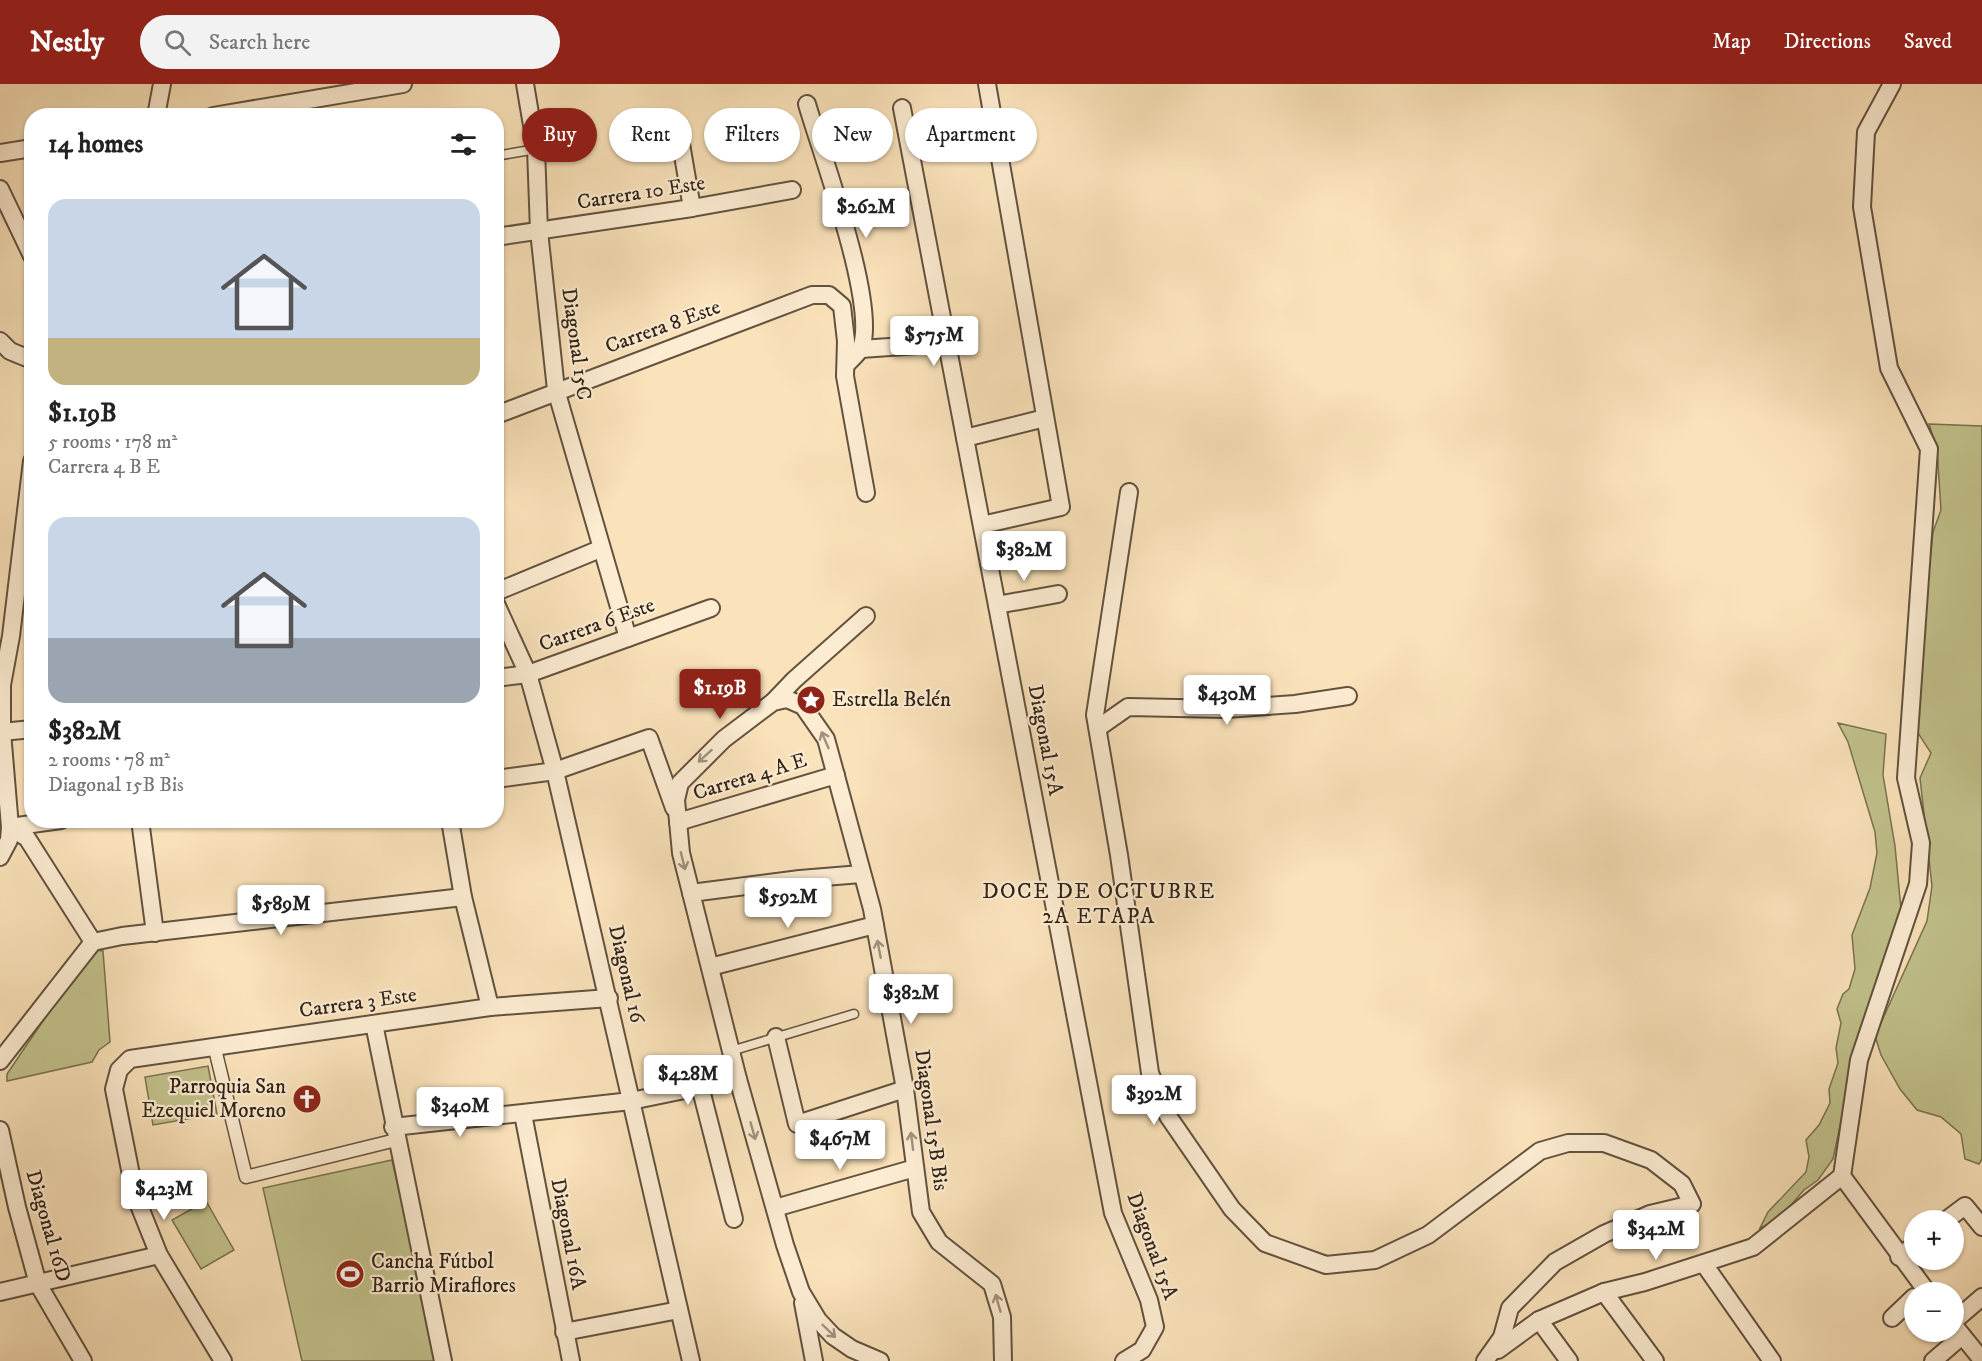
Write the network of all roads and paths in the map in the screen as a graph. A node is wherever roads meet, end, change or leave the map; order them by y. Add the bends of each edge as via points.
1 (162, 84) edge
2 (403, 84) edge
3 (525, 84) edge
4 (987, 84) edge
5 (1892, 84) edge
6 (356, 88) edge
7 (807, 104) dead end
8 (158, 108) edge
9 (306, 108) edge
10 (529, 108) edge
11 (902, 108) dead end
12 (24, 149) edge
13 (522, 151) edge
14 (0, 153) edge
15 (504, 154) edge
16 (537, 162) edge
17 (685, 162) edge
18 (0, 189) edge
19 (792, 190) dead end
20 (692, 208) junction
21 (24, 225) edge
22 (539, 231) junction
23 (504, 236) edge
24 (0, 341) edge
25 (947, 343) junction
26 (861, 350) junction
27 (24, 357) edge
28 (846, 365) junction
29 (556, 390) junction
30 (504, 412) edge
31 (1045, 418) junction
32 (965, 438) junction
33 (1130, 492) dead end
34 (866, 493) dead end
35 (982, 525) junction
36 (24, 527) edge
37 (600, 549) junction
38 (504, 588) edge
39 (1058, 594) dead end
40 (997, 605) junction
41 (711, 608) dead end
42 (866, 616) dead end
43 (504, 622) edge
44 (628, 638) junction
45 (528, 674) junction
46 (504, 677) edge
47 (1348, 696) dead end
48 (780, 701) junction
49 (1098, 728) junction
50 (24, 730) edge
51 (2, 732) junction
52 (555, 771) junction
53 (836, 775) junction
54 (504, 778) edge
55 (677, 819) junction
56 (24, 825) edge
57 (10, 827) junction
58 (141, 828) edge
59 (451, 828) edge
60 (0, 857) edge
61 (861, 874) junction
62 (691, 893) junction
63 (463, 897) junction
64 (875, 925) junction
65 (155, 933) junction
66 (93, 942) junction
67 (710, 967) junction
68 (609, 998) junction
69 (490, 1008) junction
70 (854, 1014) dead end
71 (374, 1024) junction
72 (776, 1037) junction
73 (214, 1045) junction
74 (731, 1051) junction
75 (0, 1061) edge
76 (738, 1079) junction
77 (700, 1086) junction
78 (905, 1089) junction
79 (631, 1101) junction
80 (523, 1114) junction
81 (0, 1130) edge
82 (395, 1134) junction
83 (915, 1168) junction
84 (1842, 1176) junction
85 (774, 1208) junction
86 (1960, 1210) edge
87 (734, 1219) dead end
88 (1982, 1227) edge
89 (1904, 1253) edge
90 (159, 1255) junction
91 (1899, 1257) junction
92 (1704, 1264) junction
93 (1914, 1282) edge
94 (38, 1284) junction
95 (0, 1292) edge
96 (801, 1292) junction
97 (1604, 1292) junction
98 (1982, 1297) edge
99 (1904, 1308) edge
100 (679, 1310) junction
101 (1892, 1318) dead end
102 (1964, 1318) edge
103 (1539, 1320) junction
104 (564, 1332) junction
105 (1964, 1337) edge
106 (1946, 1342) edge
107 (873, 1359) edge
108 (1982, 1360) edge
109 (83, 1361) edge
110 (224, 1361) edge
111 (443, 1361) edge
112 (571, 1361) edge
113 (691, 1361) edge
114 (814, 1361) edge
115 (1003, 1361) edge
116 (1124, 1361) edge
117 (1486, 1361) edge
118 (1569, 1361) edge
119 (1655, 1361) edge
120 (1772, 1361) edge
121 (1933, 1361) edge

1 - 8 street
2 - 6 street
3 - 10 street, Diagonal 15C
4 - 31 street
5 - 84 street via 1866,132 1862,207 1889,368 1929,449 1906,778 1921,843 1918,884 1859,1060
6 - 9 street
7 - 26 street via 856,264 865,324
11 - 25 street, Diagonal 15A
12 - 14 street
13 - 15 lane
16 - 22 street, Diagonal 15C
17 - 20 street
18 - 21 street
19 - 20 street, Carrera 10 Este
20 - 22 street, Carrera 10 Este
22 - 23 street, Carrera 10 Este
22 - 29 street, Diagonal 15C
24 - 27 street
25 - 26 street
25 - 32 street, Diagonal 15A
26 - 28 street
28 - 29 street, Carrera 8 Este via 842,306 829,295 812,295
28 - 34 street
29 - 30 street, Carrera 8 Este
29 - 37 street, Diagonal 15C
31 - 32 street
31 - 35 street via 1061,507
32 - 35 street, Diagonal 15A
33 - 49 street via 1095,715
35 - 40 street, Diagonal 15A
36 - 51 street via 2,685
37 - 38 street
37 - 44 street, Diagonal 15C
39 - 40 street
40 - 116 street, Diagonal 15A via 1113,1213 1149,1300 1155,1327 1142,1350
41 - 44 street, Carrera 6 Este
42 - 48 street via 794,680
43 - 45 street, Diagonal 16
44 - 45 street, Carrera 6 Este
45 - 46 street, Carrera 6 Este
45 - 52 street, Diagonal 16
47 - 49 street via 1226,709 1128,707
53 -> 48 street, Diagonal 15B Bis via 826,739 814,719 803,706
48 -> 55 street via 724,739 680,783
49 - 117 street via 1150,1073 1168,1116 1232,1209 1265,1243 1326,1265 1375,1260 1428,1235 1540,1151 1568,1143 1604,1143 1651,1160 1682,1184 1692,1204 1650,1214 1555,1262 1510,1308 1502,1337
50 - 51 street
51 - 57 street
52 - 54 street
52 - 55 street via 649,738
52 - 68 street, Diagonal 16
53 - 55 street, Carrera 4 A E
53 - 61 street, Diagonal 15B Bis
55 -> 62 street
56 - 57 street
57 - 60 street via 9,840
57 - 66 street via 27,838
58 - 65 street
59 - 63 street
61 - 62 street
61 - 64 street, Diagonal 15B Bis
62 - 67 street
63 - 65 street
63 - 69 street
64 - 67 street
78 -> 64 street, Diagonal 15B Bis
65 - 66 street
66 - 75 street
67 - 74 street
68 - 69 street, Carrera 3 Este
68 - 79 street, Diagonal 16
69 - 71 street, Carrera 3 Este
70 - 72 lane
71 - 73 street, Carrera 3 Este
71 - 82 street
72 - 74 lane
72 - 78 street via 797,1124
73 - 82 street via 246,1177
73 - 90 street, Carrera 3 Este via 130,1059 119,1070 114,1089 135,1195
74 - 76 street
76 - 77 street
76 -> 85 street
77 - 79 street
77 - 87 street
83 -> 78 street, Diagonal 15B Bis
79 - 80 street
79 - 100 street, Diagonal 16
80 - 82 street
80 - 104 street, Diagonal 16A
81 - 94 street, Diagonal 16D
82 - 111 street
83 - 85 street
115 -> 83 street, Diagonal 15B Bis via 1002,1317 992,1284 939,1242 928,1228 921,1212
84 - 91 street
84 - 92 street via 1753,1247
85 - 96 street
86 - 88 street via 1965,1206
89 - 91 street
90 - 94 street
90 - 110 street
91 - 93 street
92 - 97 street
92 - 120 street
94 - 95 street
94 - 109 street, Diagonal 16D
96 -> 107 street via 833,1336
96 - 114 street
97 - 103 street
97 - 119 street
98 - 102 street
99 - 101 street
100 - 104 street
100 - 113 street, Diagonal 16
103 - 117 street
103 - 118 street
104 - 112 street, Diagonal 16A
105 - 108 street
106 - 121 street

